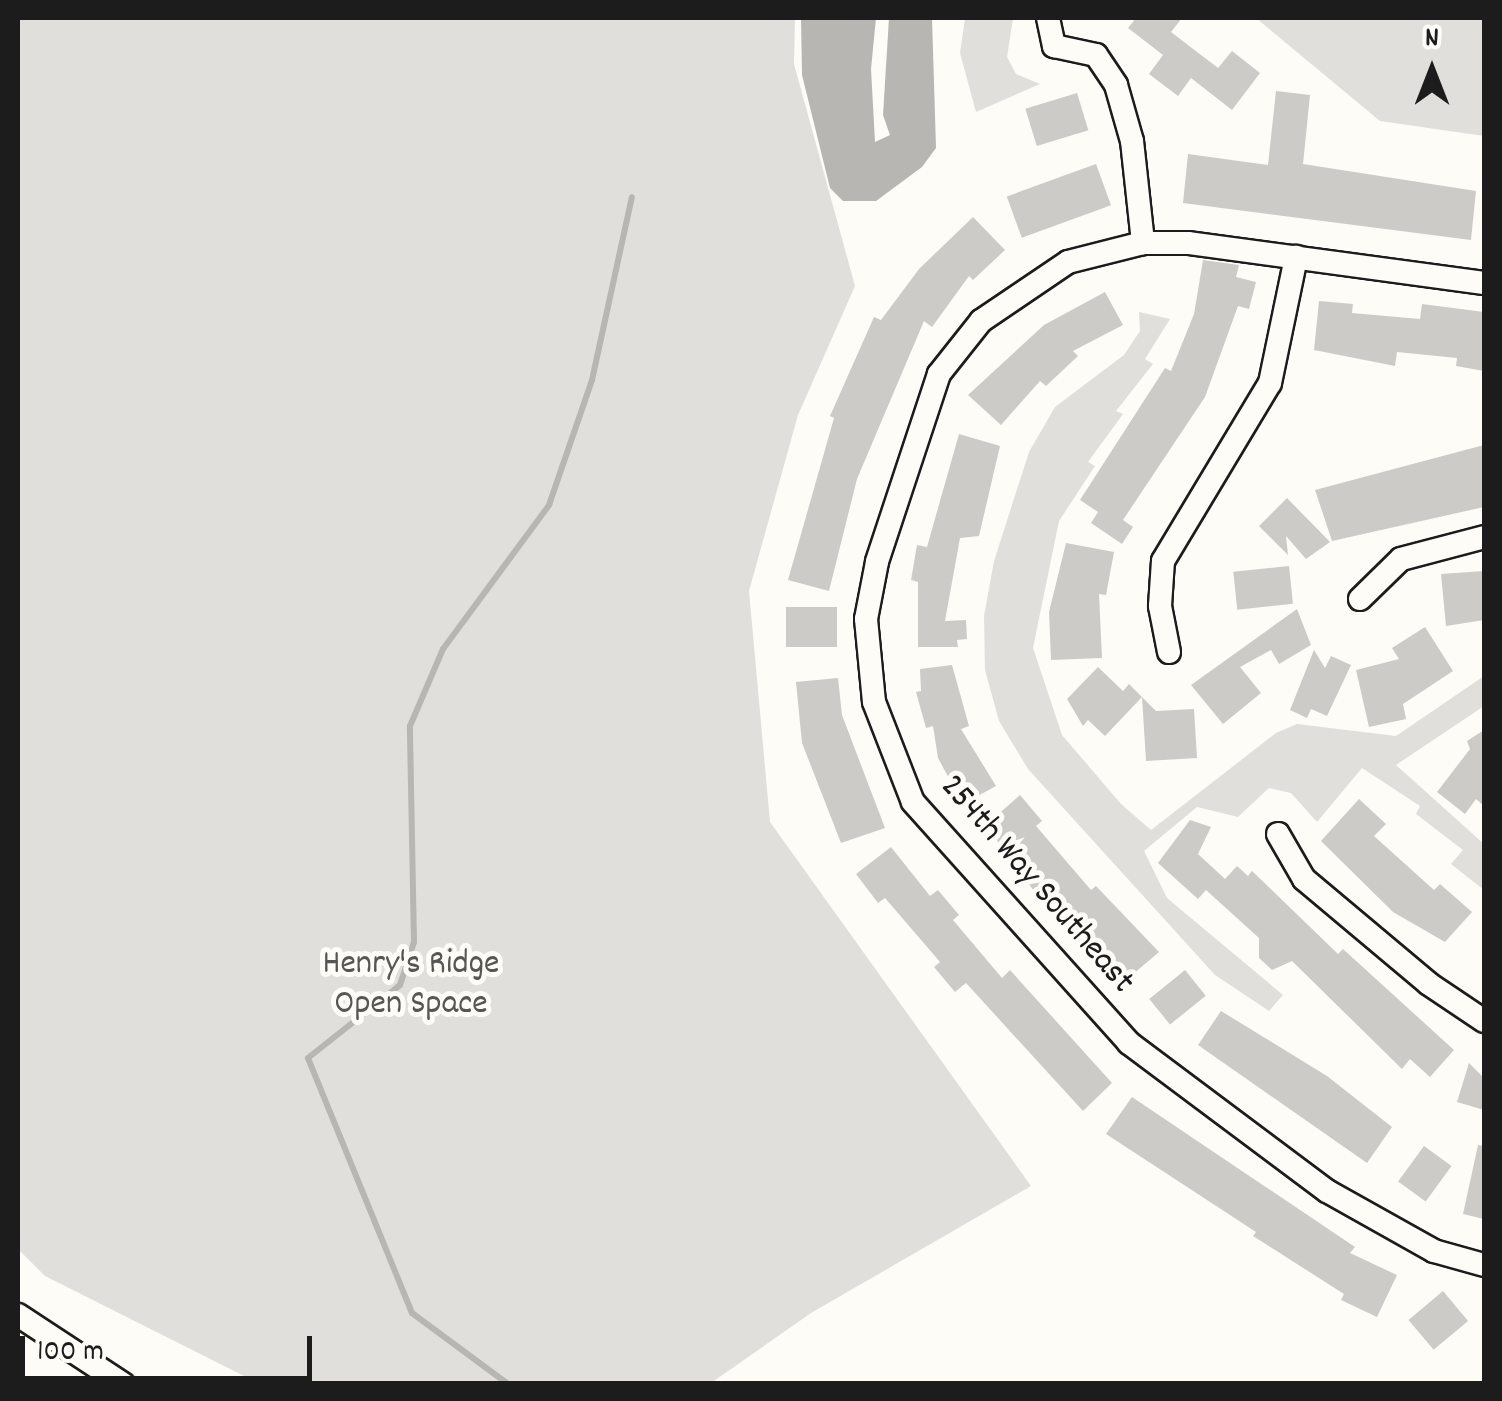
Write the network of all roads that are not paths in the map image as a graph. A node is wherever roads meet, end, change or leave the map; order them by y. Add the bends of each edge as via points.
1 (1048, 18) edge
2 (1144, 242) junction
3 (1296, 257) junction
4 (1484, 283) edge
5 (1484, 537) edge
6 (1360, 598) dead end
7 (1169, 652) dead end
8 (1278, 834) dead end
9 (1484, 1021) edge
10 (1484, 1265) edge
11 (18, 1315) edge
12 (123, 1384) edge

1 - 2 street via 1054,46 1096,55 1116,84 1132,140
2 - 3 street
2 - 10 street, 254th Way Southeast via 1068,262 1042,276 981,321 939,374 877,562 866,619 867,663 886,744 935,833 1156,1069 1327,1191 1434,1250
3 - 4 street
3 - 7 street via 1270,383 1163,561 1160,606
5 - 6 street via 1401,559
8 - 9 street via 1304,879 1429,984
11 - 12 street

